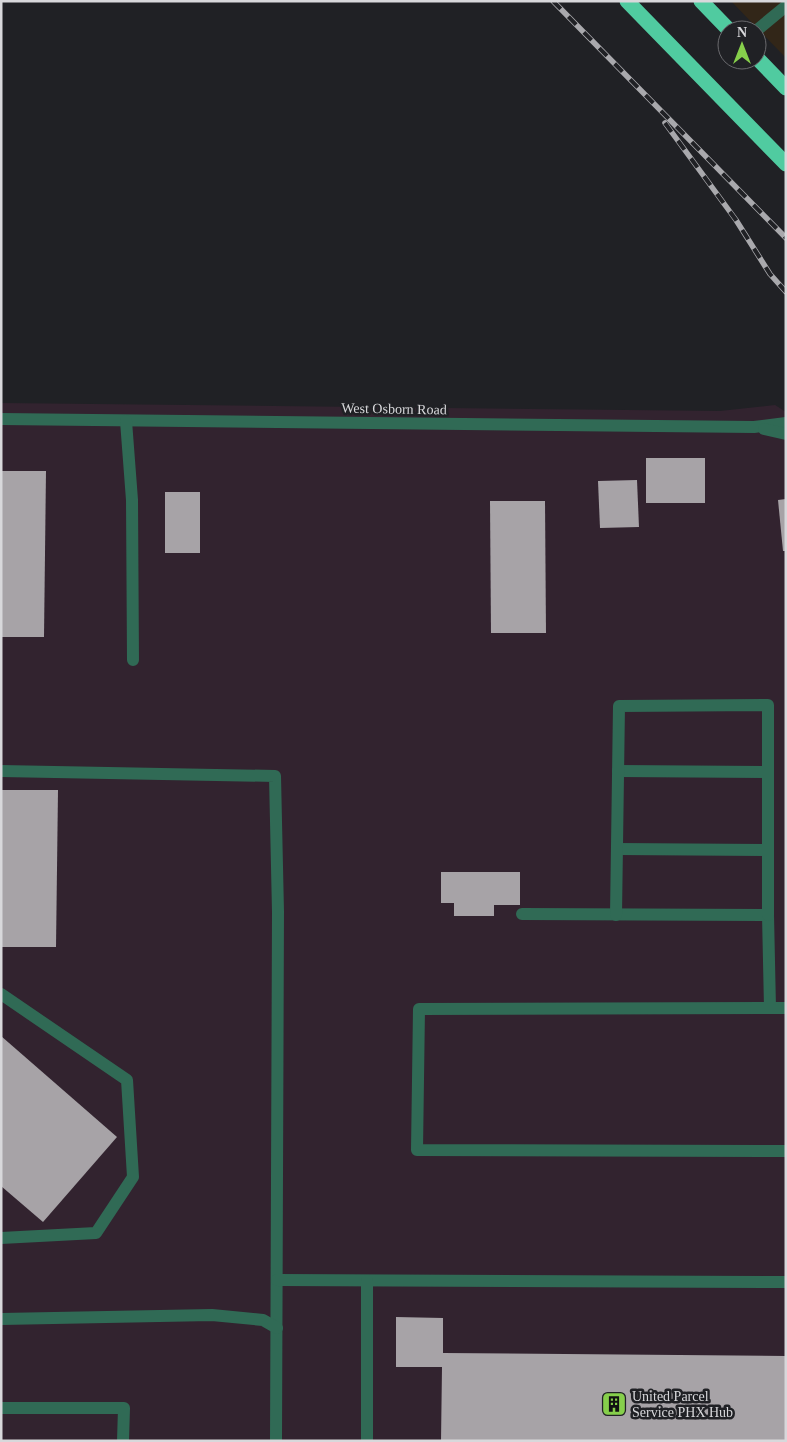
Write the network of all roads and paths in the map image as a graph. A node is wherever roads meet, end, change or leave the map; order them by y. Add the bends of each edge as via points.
1 (627, 1) edge
2 (701, 1) edge
3 (786, 6) edge
4 (720, 20) edge
5 (767, 22) edge
6 (767, 68) edge
7 (786, 88) edge
8 (786, 164) edge
9 (1, 419) edge
10 (126, 421) junction
11 (786, 423) edge
12 (754, 427) junction
13 (786, 434) edge
14 (133, 660) dead end
15 (1, 770) edge
16 (618, 771) junction
17 (768, 772) junction
18 (617, 849) junction
19 (768, 850) junction
20 (522, 914) dead end
21 (616, 915) junction
22 (768, 915) junction
23 (1, 994) edge
24 (770, 1008) junction
25 (786, 1008) edge
26 (786, 1151) edge
27 (1, 1238) edge
28 (277, 1280) junction
29 (367, 1280) junction
30 (786, 1282) edge
31 (1, 1319) edge
32 (277, 1328) junction
33 (1, 1408) edge
34 (124, 1441) edge
35 (276, 1441) edge
36 (367, 1441) edge

1 - 8 highway
2 - 4 highway
3 - 5 street
6 - 7 highway
9 - 10 street, West Osborn Road
10 - 12 street, West Osborn Road
10 - 14 street via 132,500
11 - 12 street, West Osborn Road
12 - 13 street
15 - 28 street via 276,776
16 - 17 street
16 - 17 street via 619,706 768,705
16 - 18 street
17 - 19 street
18 - 19 street
18 - 21 street
19 - 22 street
20 - 21 street
21 - 22 street
22 - 24 street
23 - 27 street via 127,1080 133,1177 96,1233
24 - 25 street
24 - 26 street via 419,1009 417,1150
28 - 29 street
28 - 32 street
29 - 30 street
29 - 36 street
31 - 32 street via 212,1316 263,1320
32 - 35 street
33 - 34 street via 124,1408

